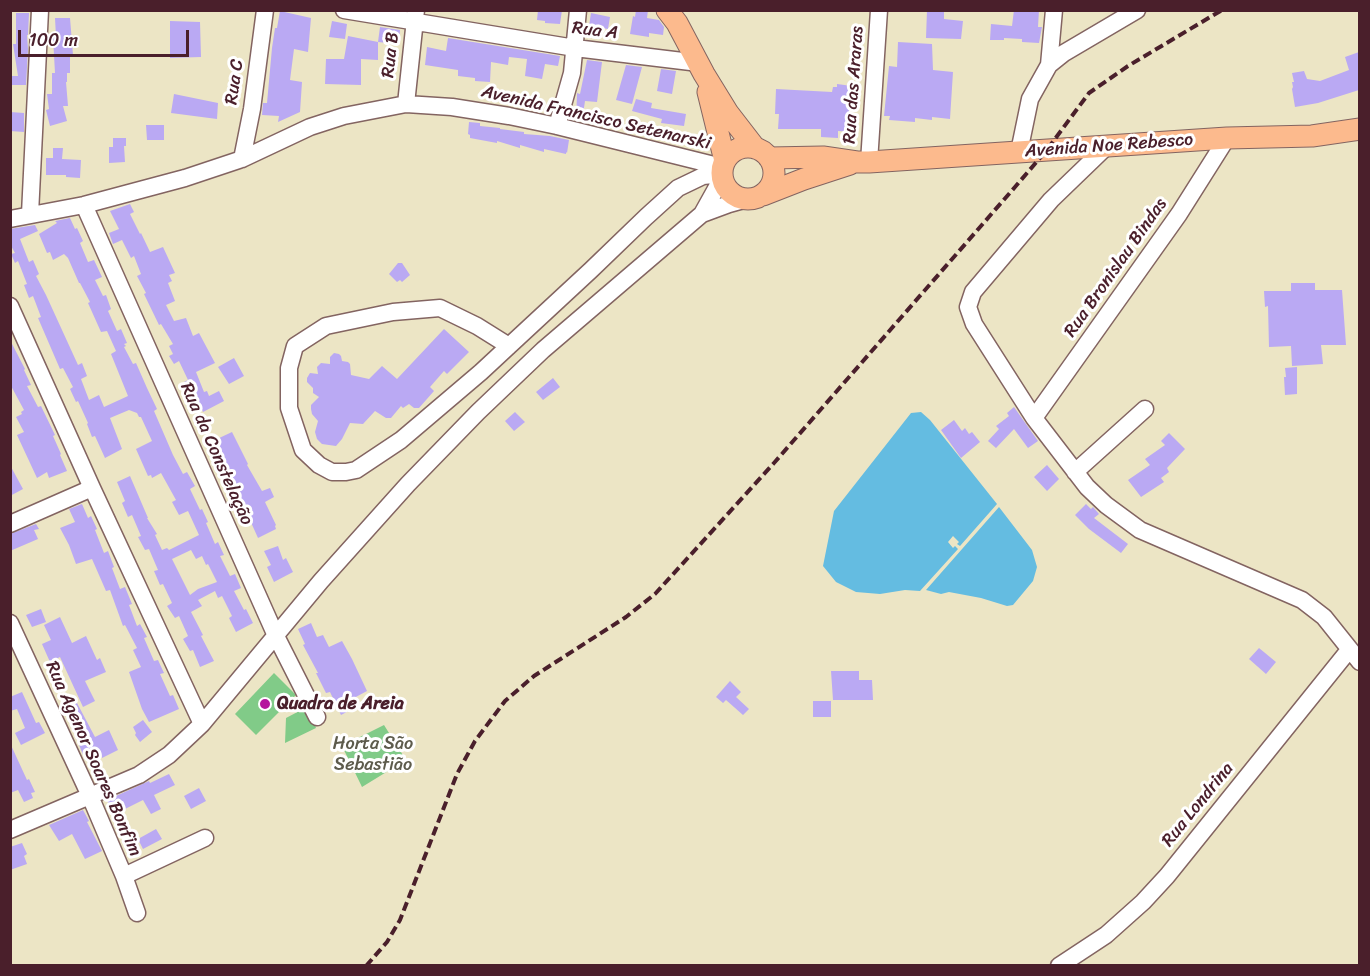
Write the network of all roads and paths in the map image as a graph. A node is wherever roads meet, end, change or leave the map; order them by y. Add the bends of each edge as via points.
1 (40, 10) edge
2 (265, 10) edge
3 (344, 10) edge
4 (578, 10) edge
5 (667, 10) edge
6 (879, 10) edge
7 (1054, 10) edge
8 (1137, 10) edge
9 (415, 16) edge
10 (575, 48) junction
11 (1049, 65) junction
12 (701, 69) junction
13 (406, 104) junction
14 (557, 126) junction
15 (1359, 129) edge
16 (1227, 138) junction
17 (1106, 147) junction
18 (1019, 152) junction
19 (762, 153) junction
20 (242, 159) junction
21 (863, 162) junction
22 (723, 170) junction
23 (755, 197) junction
24 (84, 205) junction
25 (30, 214) junction
26 (702, 214) junction
27 (10, 219) edge
28 (10, 306) edge
29 (509, 346) junction
30 (1145, 409) dead end
31 (1034, 418) junction
32 (1075, 472) junction
33 (92, 488) junction
34 (10, 524) edge
35 (10, 623) edge
36 (276, 636) junction
37 (1354, 656) edge
38 (317, 717) dead end
39 (202, 724) junction
40 (90, 796) junction
41 (10, 830) edge
42 (205, 838) dead end
43 (124, 876) junction
44 (137, 913) dead end
45 (1059, 966) edge

1 - 25 street
2 - 20 street, Rua C
3 - 9 street, Rua A
4 - 10 street
5 - 12 main road
6 - 21 street, Rua das Araras
7 - 11 street
8 - 11 street
9 - 10 street, Rua A
9 - 13 street, Rua B
10 - 12 street, Rua A
10 - 14 street
11 - 18 street via 1030,99
12 - 19 main road via 728,113
12 - 22 main road
13 - 14 street, Avenida Francisco Setenarski via 452,107
13 - 20 street, Avenida Francisco Setenarski via 310,127
14 - 22 street, Avenida Francisco Setenarski
15 - 16 main road, Avenida Noe Rebesco via 1312,136
16 - 17 main road, Avenida Noe Rebesco
16 - 31 street, Rua Bronislau Bindas via 1179,214
17 - 18 main road, Avenida Noe Rebesco
17 - 31 street via 1051,200 973,292 968,308 974,324
18 - 21 main road, Avenida Noe Rebesco
19 - 21 main road, Avenida Noe Rebesco
19 - 22 main road via 747,147 738,149 730,153
19 - 23 main road via 773,165 773,182
20 - 24 street, Avenida Francisco Setenarski
21 - 23 main road, Avenida Noe Rebesco
22 - 23 main road via 725,186 731,193
22 - 26 street
22 - 29 street via 678,188
23 - 26 street
24 - 25 street, Avenida Francisco Setenarski
24 - 36 street, Rua da Constelação
25 - 27 street, Avenida Francisco Setenarski
26 - 36 street via 543,350 478,412 408,484
28 - 33 street
29 - 29 street via 401,440 356,470 332,472 303,450 289,408 289,368 296,346 326,326 393,312 440,308
30 - 32 street
31 - 32 street
32 - 37 street via 1106,505 1140,530 1302,600 1324,617
33 - 34 street
33 - 39 street
35 - 40 street, Rua Agenor Soares Bonfim
36 - 38 street, Rua da Constelação
36 - 39 street
37 - 45 street, Rua Londrina via 1143,902 1106,935
39 - 40 street via 169,755 139,775
40 - 41 street
40 - 43 street, Rua Agenor Soares Bonfim
42 - 43 street
43 - 44 street, Rua Agenor Soares Bonfim

